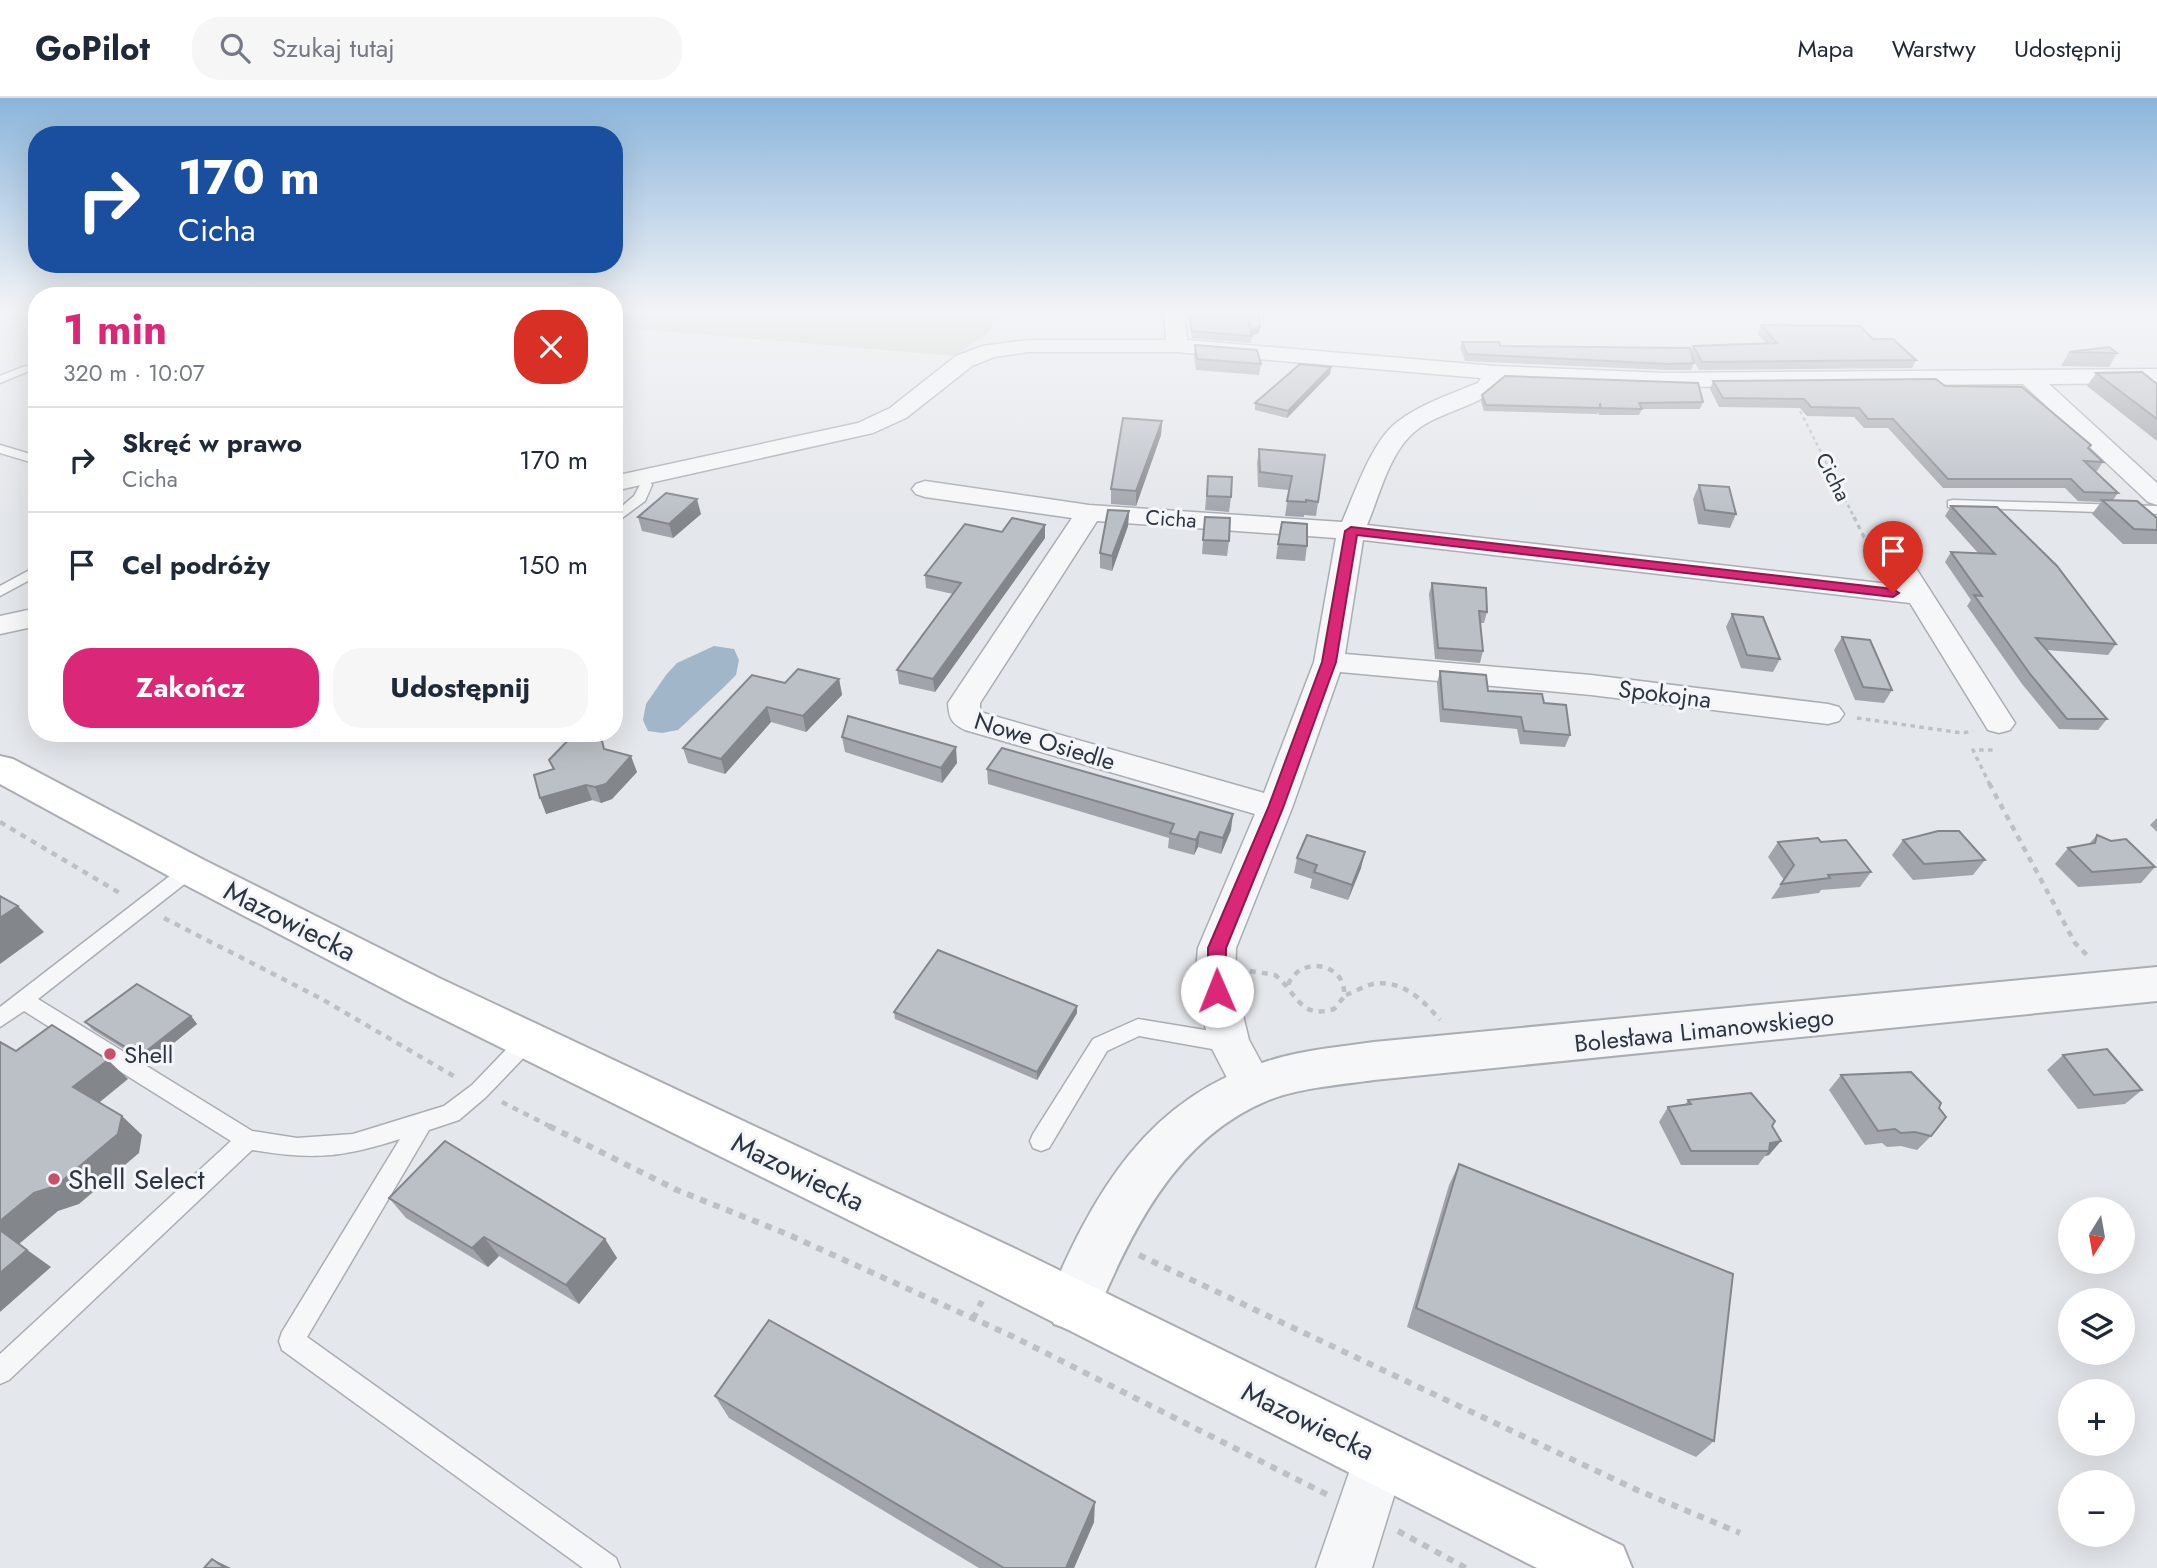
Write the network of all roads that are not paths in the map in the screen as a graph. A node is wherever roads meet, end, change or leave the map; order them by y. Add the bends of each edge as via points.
1 (939, 380) edge
2 (1491, 380) edge
3 (1656, 380) edge
4 (1713, 380) edge
5 (2032, 380) edge
6 (0, 449) edge
7 (28, 457) edge
8 (642, 478) junction
9 (623, 482) edge
10 (925, 489) dead end
11 (2157, 497) edge
12 (1953, 504) edge
13 (2157, 510) edge
14 (623, 512) edge
15 (1089, 513) junction
16 (1351, 531) junction
17 (1893, 554) road end
18 (28, 575) edge
19 (0, 592) edge
20 (1920, 596) junction
21 (28, 619) edge
22 (0, 625) edge
23 (1329, 662) junction
24 (1828, 714) road end
25 (1999, 723) road end
26 (0, 768) edge
27 (1275, 808) junction
28 (190, 870) junction
29 (2157, 984) edge
30 (23, 1000) junction
31 (0, 1019) edge
32 (527, 1041) junction
33 (1229, 1043) junction
34 (1253, 1086) junction
35 (421, 1123) junction
36 (248, 1140) junction
37 (1041, 1141) dead end
38 (1073, 1305) junction
39 (0, 1371) edge
40 (1380, 1457) junction
41 (606, 1568) edge
42 (1344, 1568) edge
43 (1601, 1568) edge

1 - 8 street via 898,413 873,425
2 - 16 street via 1487,387 1427,413 1402,430 1384,454
3 - 4 street
5 - 11 street
6 - 7 lane
8 - 9 street
8 - 14 lane via 644,492
10 - 15 street, Cicha
12 - 13 lane
15 - 16 street, Cicha
15 - 27 street, Nowe Osiedle via 964,704 965,717
16 - 20 street, Cicha
16 - 23 street
17 - 20 street
18 - 19 lane
20 - 25 street
21 - 22 street
23 - 24 street, Spokojna via 1591,685
23 - 27 street
26 - 28 main road, Mazowiecka
27 - 33 street via 1217,948 1215,982
28 - 30 lane
28 - 32 main road, Mazowiecka
29 - 34 street, Bolesława Limanowskiego via 1374,1061
30 - 31 lane
30 - 36 lane
32 - 35 lane via 451,1113
32 - 38 main road, Mazowiecka
33 - 34 street
33 - 37 lane via 1138,1027 1100,1045
34 - 38 street via 1204,1114 1159,1154 1109,1226
35 - 36 lane via 352,1144 297,1148
35 - 41 lane via 290,1341
36 - 39 lane
38 - 40 main road, Mazowiecka
40 - 42 street
40 - 43 main road, Mazowiecka

